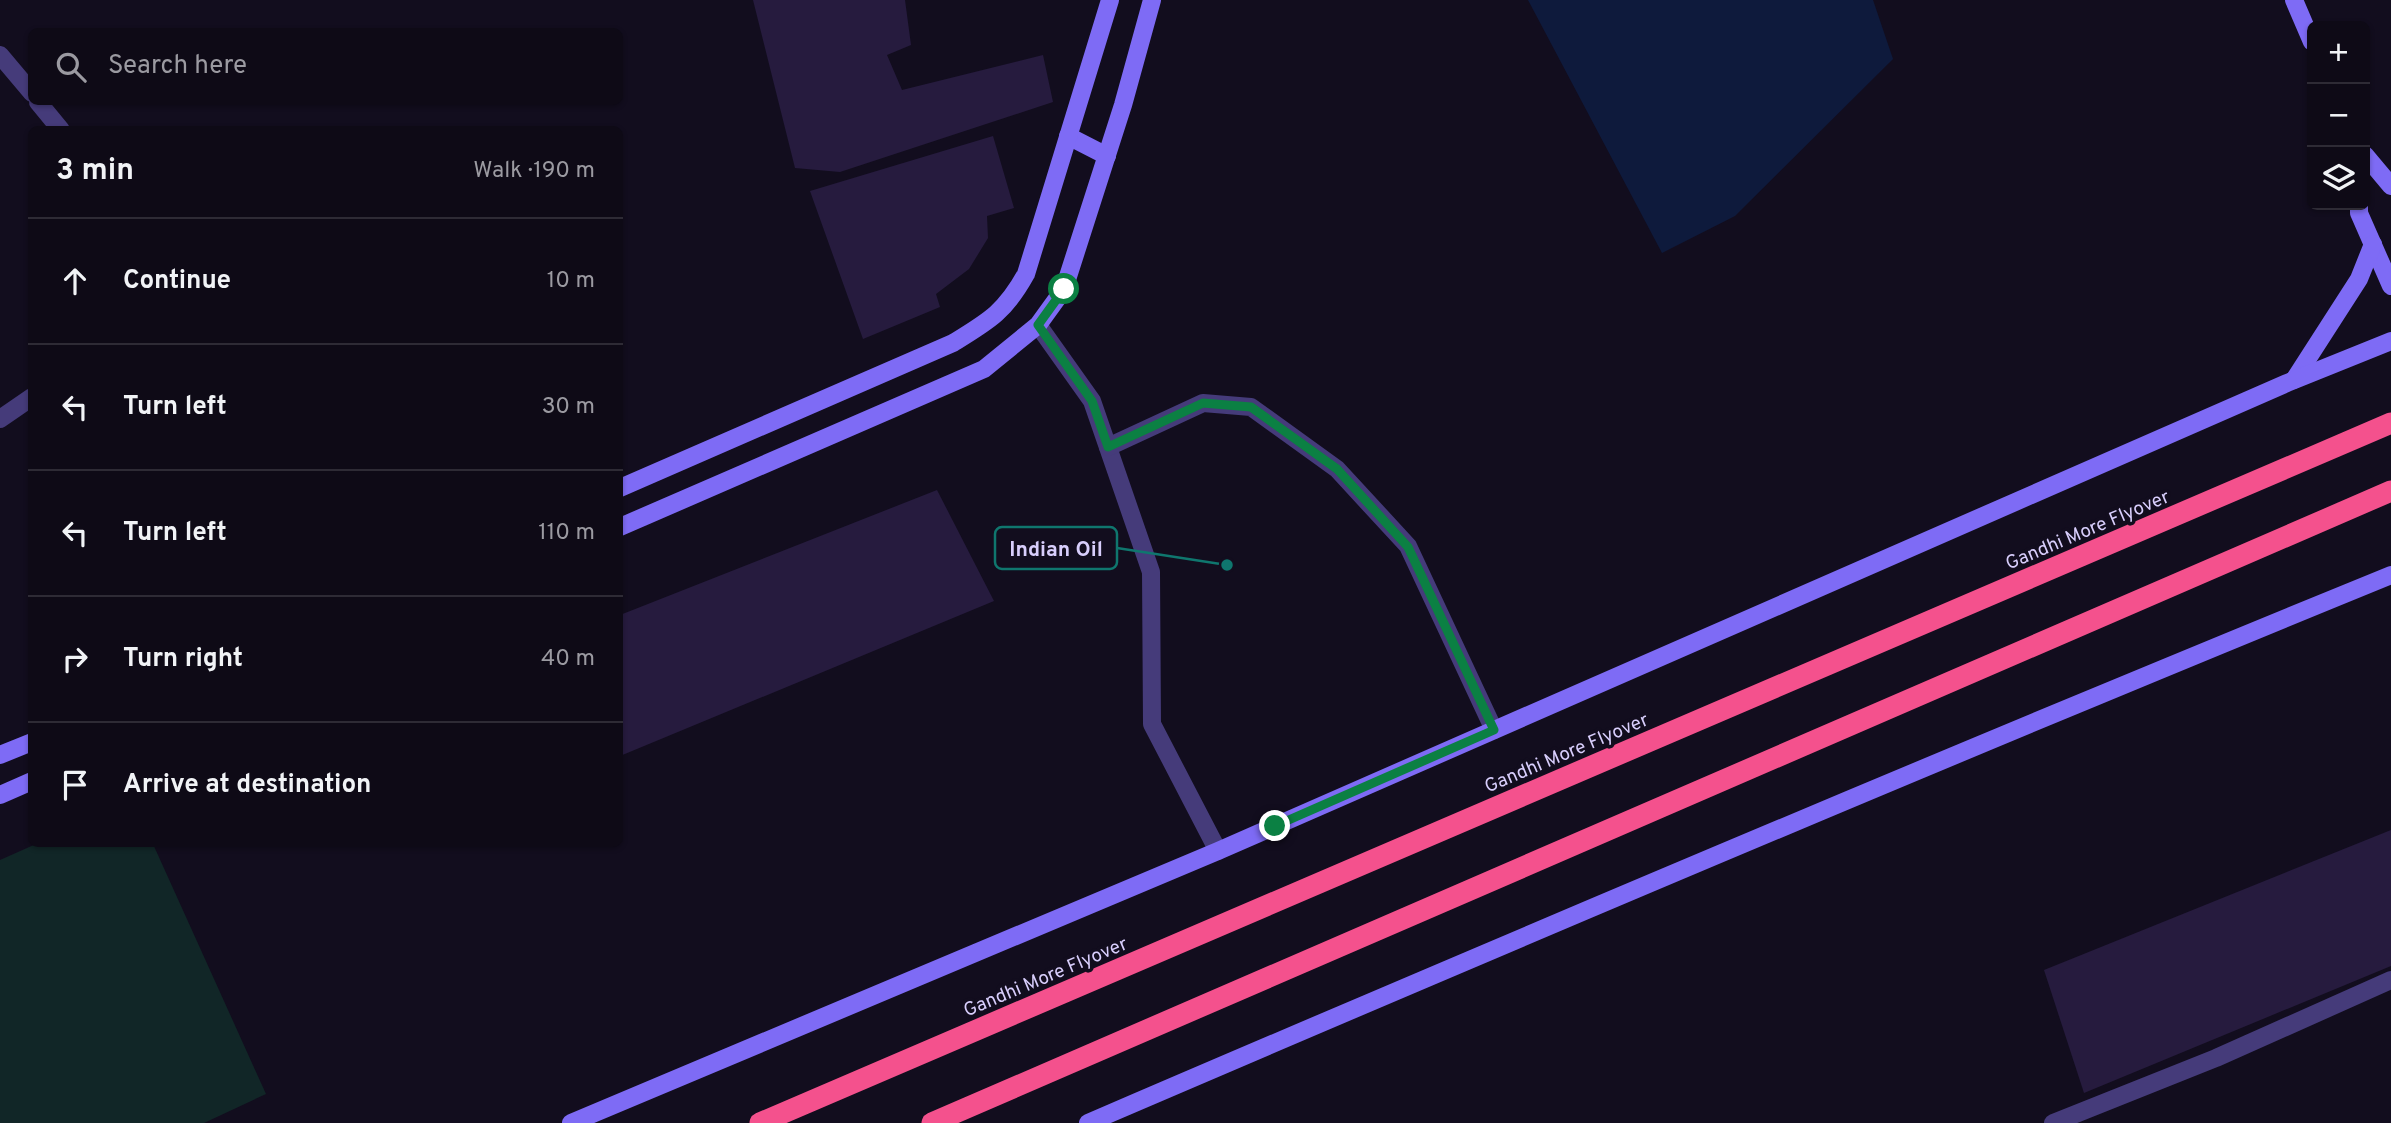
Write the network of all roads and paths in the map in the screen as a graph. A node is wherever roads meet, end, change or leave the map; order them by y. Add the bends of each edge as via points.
1 (1110, 0) edge
2 (1152, 0) edge
3 (2294, 0) edge
4 (2307, 30) edge
5 (0, 55) edge
6 (28, 88) edge
7 (40, 105) edge
8 (58, 126) edge
9 (1068, 136) junction
10 (1107, 156) junction
11 (2370, 161) edge
12 (2391, 186) edge
13 (2359, 210) edge
14 (2373, 244) junction
15 (2391, 286) edge
16 (1038, 325) junction
17 (2391, 341) edge
18 (2294, 380) junction
19 (28, 400) edge
20 (0, 419) edge
21 (2391, 423) edge
22 (1108, 447) junction
23 (623, 487) edge
24 (2391, 491) edge
25 (623, 526) edge
26 (2391, 575) edge
27 (1494, 730) junction
28 (28, 744) edge
29 (0, 755) edge
30 (28, 783) edge
31 (0, 795) edge
32 (1218, 851) junction
33 (2391, 980) edge
34 (571, 1123) edge
35 (760, 1123) edge
36 (932, 1123) edge
37 (1088, 1123) edge
38 (2053, 1123) edge

1 - 9 street
2 - 10 street
3 - 4 street
5 - 6 street
7 - 8 street
9 - 10 street
9 - 23 street via 1026,274 998,314 953,343
10 - 16 street via 1064,289
11 - 12 street
13 - 14 street
14 - 15 street
14 - 18 street via 2359,279
16 - 22 street via 1092,401
16 - 25 street via 984,369
17 - 18 street
18 - 27 street
19 - 20 street
21 - 35 highway, Gandhi More Flyover
22 - 27 street via 1203,403 1251,407 1337,469 1408,547
22 - 32 street via 1151,572 1152,724
24 - 36 highway
26 - 37 street via 1564,919
27 - 32 street
28 - 29 street
30 - 31 street
32 - 34 street
33 - 38 street via 2216,1058

